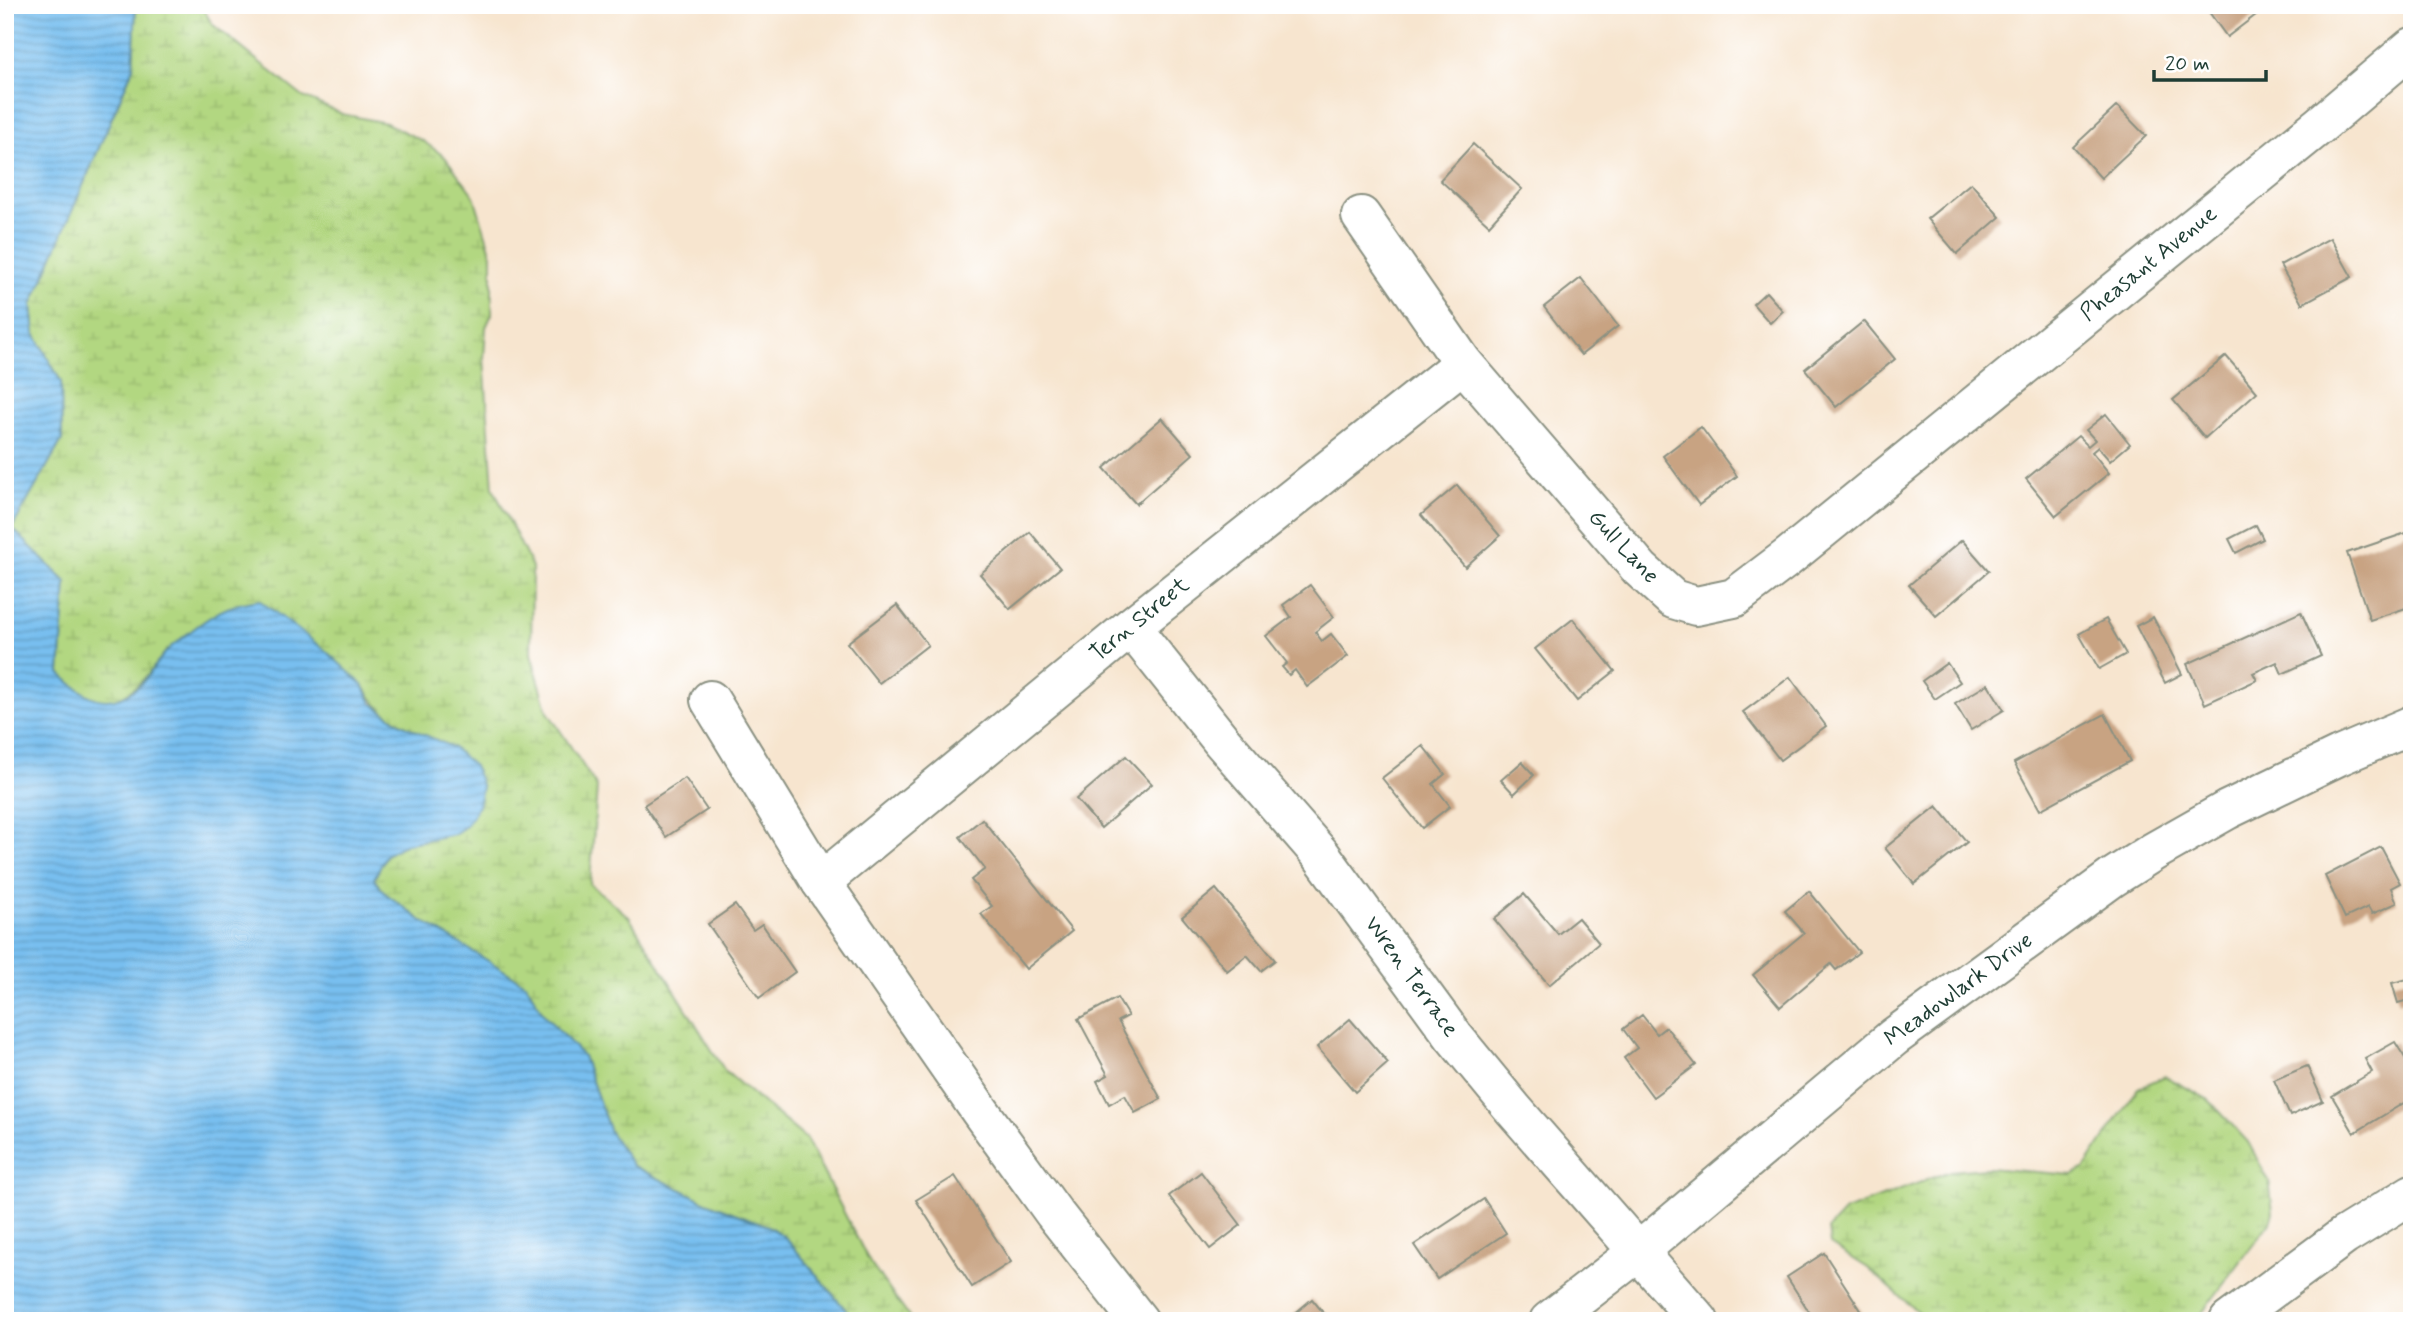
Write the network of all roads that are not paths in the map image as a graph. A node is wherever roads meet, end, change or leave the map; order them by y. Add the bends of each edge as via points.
1 (2412, 47) edge
2 (1361, 216) dead end
3 (1463, 363) junction
4 (1885, 479) joint
5 (1131, 627) junction
6 (709, 700) dead end
7 (2412, 725) edge
8 (821, 881) junction
9 (2412, 1194) edge
10 (1638, 1252) junction
11 (1139, 1321) edge
12 (1549, 1321) edge
13 (1699, 1321) edge
14 (2229, 1321) edge

1 - 4 street, Pheasant Avenue
2 - 3 street, Gull Lane
3 - 4 street, Gull Lane via 1640,569 1673,599 1696,606 1734,597
3 - 5 street, Tern Street
5 - 8 street, Tern Street
5 - 10 street, Wren Terrace via 1321,855 1454,1037
6 - 8 street
7 - 10 street, Meadowlark Drive via 2227,810 2112,878 1883,1045
8 - 11 street via 1021,1169
9 - 14 street via 2334,1243
10 - 12 street, Meadowlark Drive
10 - 13 street, Wren Terrace

